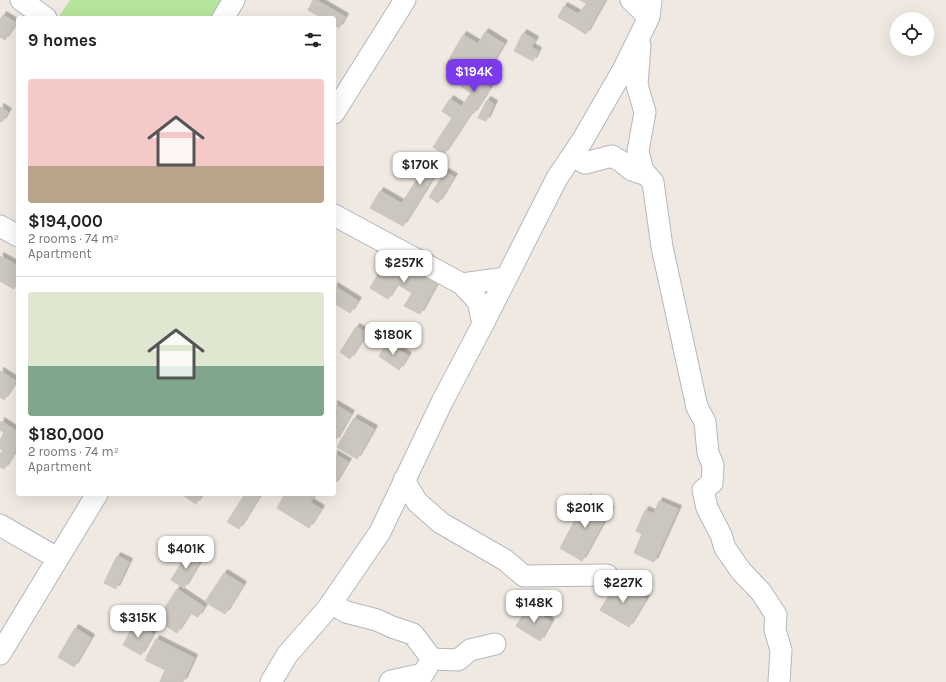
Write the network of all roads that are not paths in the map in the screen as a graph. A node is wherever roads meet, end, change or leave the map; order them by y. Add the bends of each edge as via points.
1 (21, 0) edge
2 (234, 0) edge
3 (405, 0) edge
4 (631, 0) edge
5 (43, 16) edge
6 (225, 16) edge
7 (647, 17) edge
8 (336, 110) edge
9 (572, 156) junction
10 (647, 175) junction
11 (336, 216) edge
12 (0, 226) edge
13 (16, 235) edge
14 (506, 278) junction
15 (462, 284) junction
16 (484, 324) junction
17 (404, 480) junction
18 (96, 496) edge
19 (0, 524) edge
20 (58, 558) junction
21 (607, 574) dead end
22 (331, 603) junction
23 (495, 644) dead end
24 (0, 654) edge
25 (432, 659) junction
26 (272, 682) edge
27 (390, 682) edge
28 (779, 682) edge

1 - 5 street
2 - 6 street
3 - 8 street
4 - 7 street
7 - 9 street via 624,70
7 - 10 street via 637,85 645,112 638,151 643,172
9 - 10 street via 585,163 612,156 632,170
9 - 14 street via 557,178
10 - 28 street via 653,182 662,247 697,407 705,422 708,453 714,465 712,483 703,490 707,508 725,548 776,615 775,630 782,650
11 - 15 street
12 - 13 street
14 - 15 street
14 - 16 street
15 - 16 street via 478,301
16 - 17 street
17 - 21 street via 417,502 436,518 505,560 524,576
17 - 22 street via 380,532
18 - 20 street
19 - 20 street
20 - 24 street
22 - 25 street via 346,612 377,620 413,634
22 - 26 street via 287,655
23 - 25 street via 470,650 458,660
25 - 27 street via 423,674

